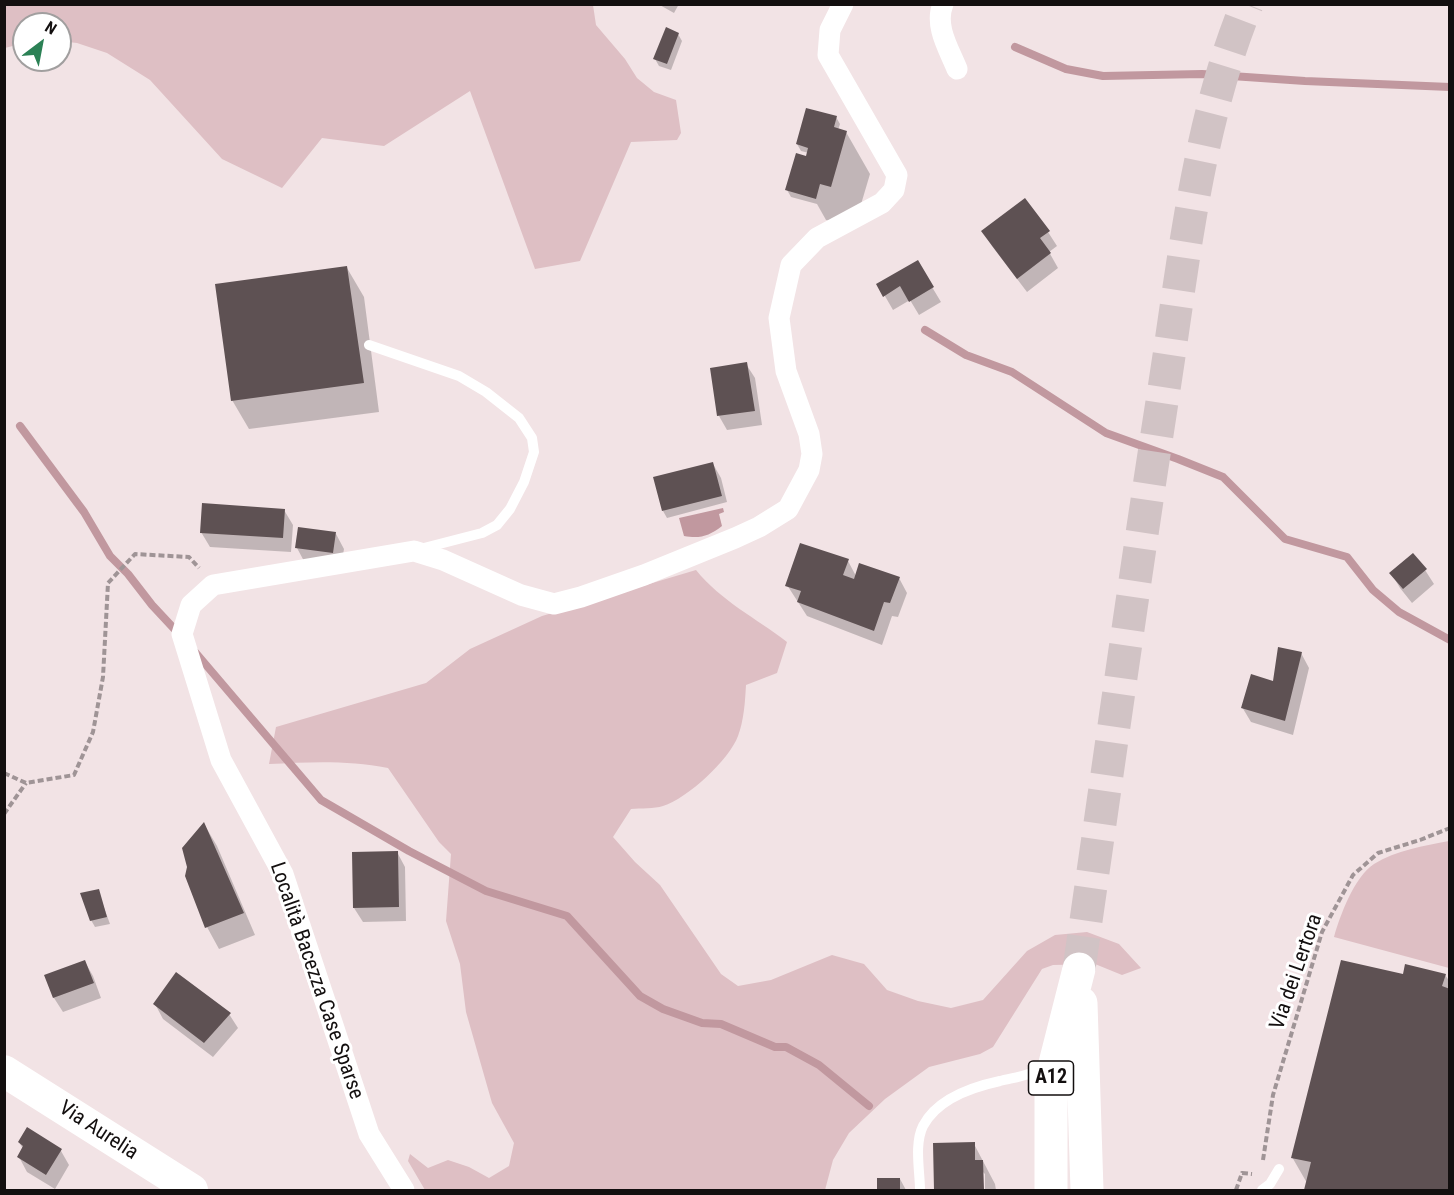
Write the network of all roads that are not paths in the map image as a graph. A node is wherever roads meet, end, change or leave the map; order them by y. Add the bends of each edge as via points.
1 (843, 4) edge
2 (943, 4) edge
3 (957, 69) dead end
4 (369, 345) dead end
5 (414, 550) junction
6 (1057, 1057) junction
7 (4, 1071) edge
8 (1279, 1169) dead end
9 (192, 1191) edge
10 (404, 1191) edge
11 (920, 1191) edge
12 (1051, 1191) edge
13 (1087, 1191) edge
14 (1262, 1191) edge

1 - 5 street via 830,30 828,55 897,175 894,190 882,203 817,238 791,265 779,318 786,371 809,434 812,454 809,470 788,509 743,534 645,575 554,604 521,595
2 - 3 street via 941,32
4 - 5 lane via 459,376 519,418 532,438 534,452 527,476 497,525 482,533
5 - 10 street, Località Bacezza Case Sparse via 213,585 191,605 182,634 221,760 283,874 369,1134
6 - 11 lane, A12 via 1034,1073 964,1092 938,1108 922,1127
6 - 12 highway, A12 via 1051,1079
6 - 13 highway, A12 via 1079,969
7 - 9 main road, Via Aurelia
8 - 14 lane

